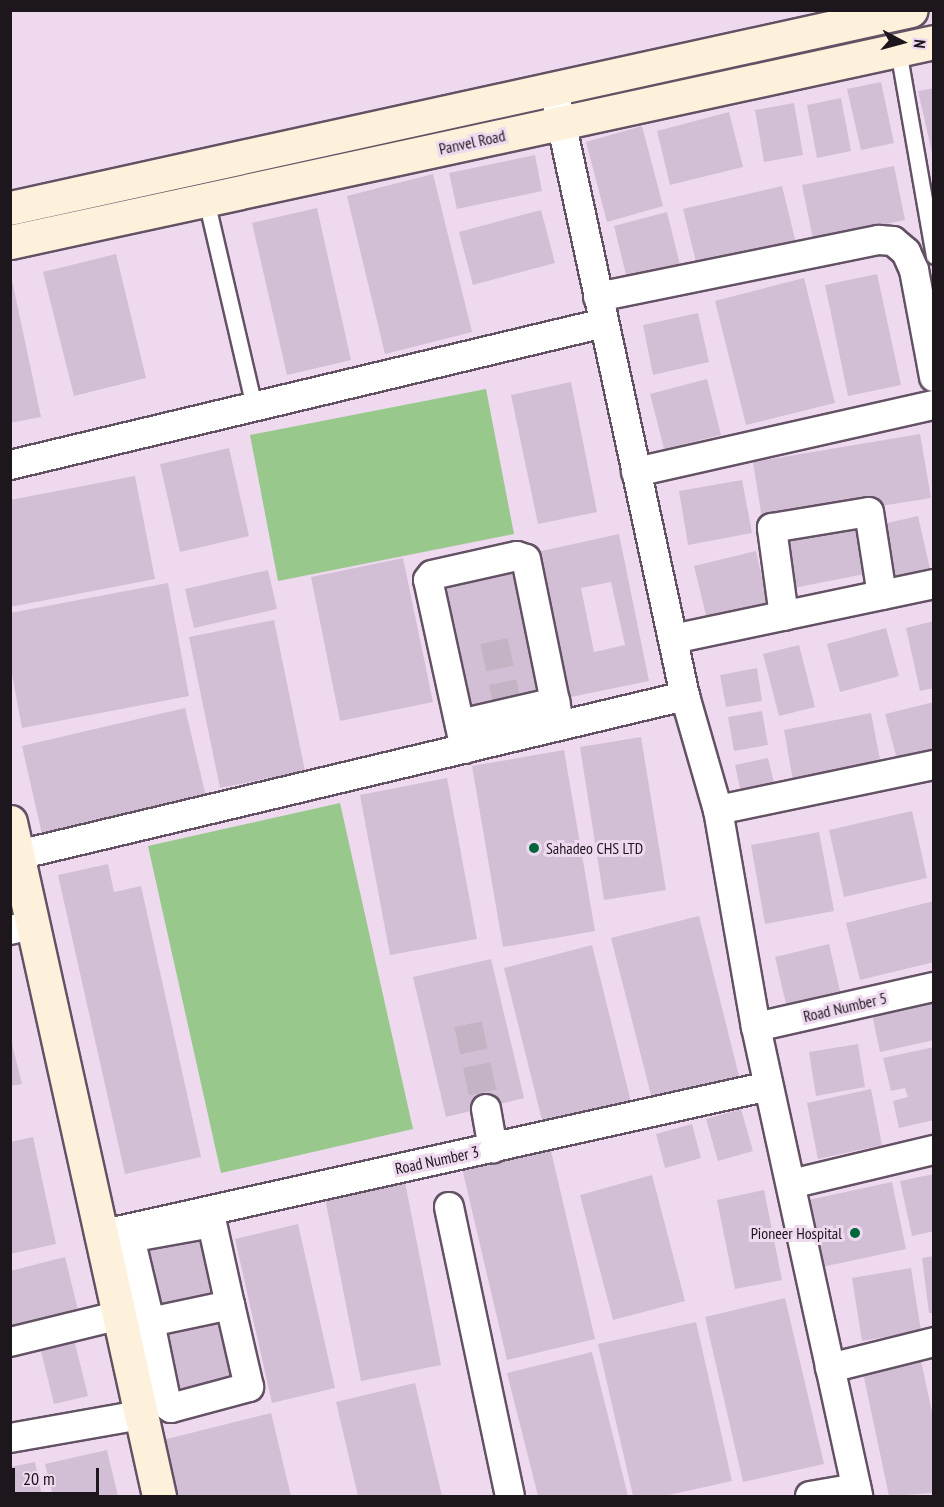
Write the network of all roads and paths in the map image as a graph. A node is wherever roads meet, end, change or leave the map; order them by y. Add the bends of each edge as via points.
1 (911, 10) edge
2 (933, 42) edge
3 (898, 50) junction
4 (554, 89) junction
5 (561, 123) junction
6 (206, 200) junction
7 (10, 208) edge
8 (10, 242) edge
9 (933, 256) edge
10 (601, 310) junction
11 (933, 377) edge
12 (933, 405) edge
13 (254, 407) junction
14 (10, 465) edge
15 (636, 472) junction
16 (933, 584) edge
17 (881, 586) junction
18 (782, 606) junction
19 (673, 639) junction
20 (685, 696) junction
21 (557, 714) junction
22 (462, 736) junction
23 (933, 765) edge
24 (718, 810) junction
25 (10, 822) edge
26 (18, 855) junction
27 (21, 927) edge
28 (933, 987) edge
29 (756, 1027) junction
30 (770, 1086) junction
31 (486, 1109) tunnel mouth
32 (493, 1148) junction
33 (933, 1150) edge
34 (791, 1184) junction
35 (448, 1207) dead end
36 (104, 1234) junction
37 (230, 1305) junction
38 (131, 1321) junction
39 (10, 1342) edge
40 (933, 1342) edge
41 (830, 1368) junction
42 (141, 1415) junction
43 (10, 1438) edge
44 (857, 1492) edge
45 (159, 1497) edge
46 (510, 1497) edge
47 (810, 1497) edge

1 - 4 street
2 - 3 street, Panvel Road
3 - 5 street, Panvel Road
3 - 9 lane
4 - 5 street
4 - 7 street
5 - 6 street, Panvel Road
5 - 10 street
6 - 8 street, Panvel Road
6 - 13 lane
10 - 11 street via 879,240 893,241 906,252 914,270
10 - 13 street
10 - 15 street
12 - 15 street
13 - 14 street
15 - 19 street
16 - 17 street
17 - 18 street
17 - 18 street via 869,512 772,528
18 - 19 street
19 - 20 street
20 - 21 street
20 - 24 street
21 - 22 street via 510,721
21 - 22 street via 526,559 518,556 432,575 428,580
22 - 26 street
23 - 24 street
24 - 29 street
25 - 26 street
26 - 27 street
27 - 36 street
28 - 29 street, Road Number 5
29 - 30 street
30 - 32 street, Road Number 3
30 - 34 street
31 - 32 street
32 - 36 street, Road Number 3
33 - 34 street
34 - 41 street
35 - 46 street
36 - 38 street
37 - 38 street
37 - 38 street via 212,1223 207,1221 134,1237
37 - 38 street via 249,1387 171,1408
38 - 39 street
38 - 42 street
40 - 41 street
41 - 44 street
42 - 43 street
42 - 45 street
44 - 47 street

